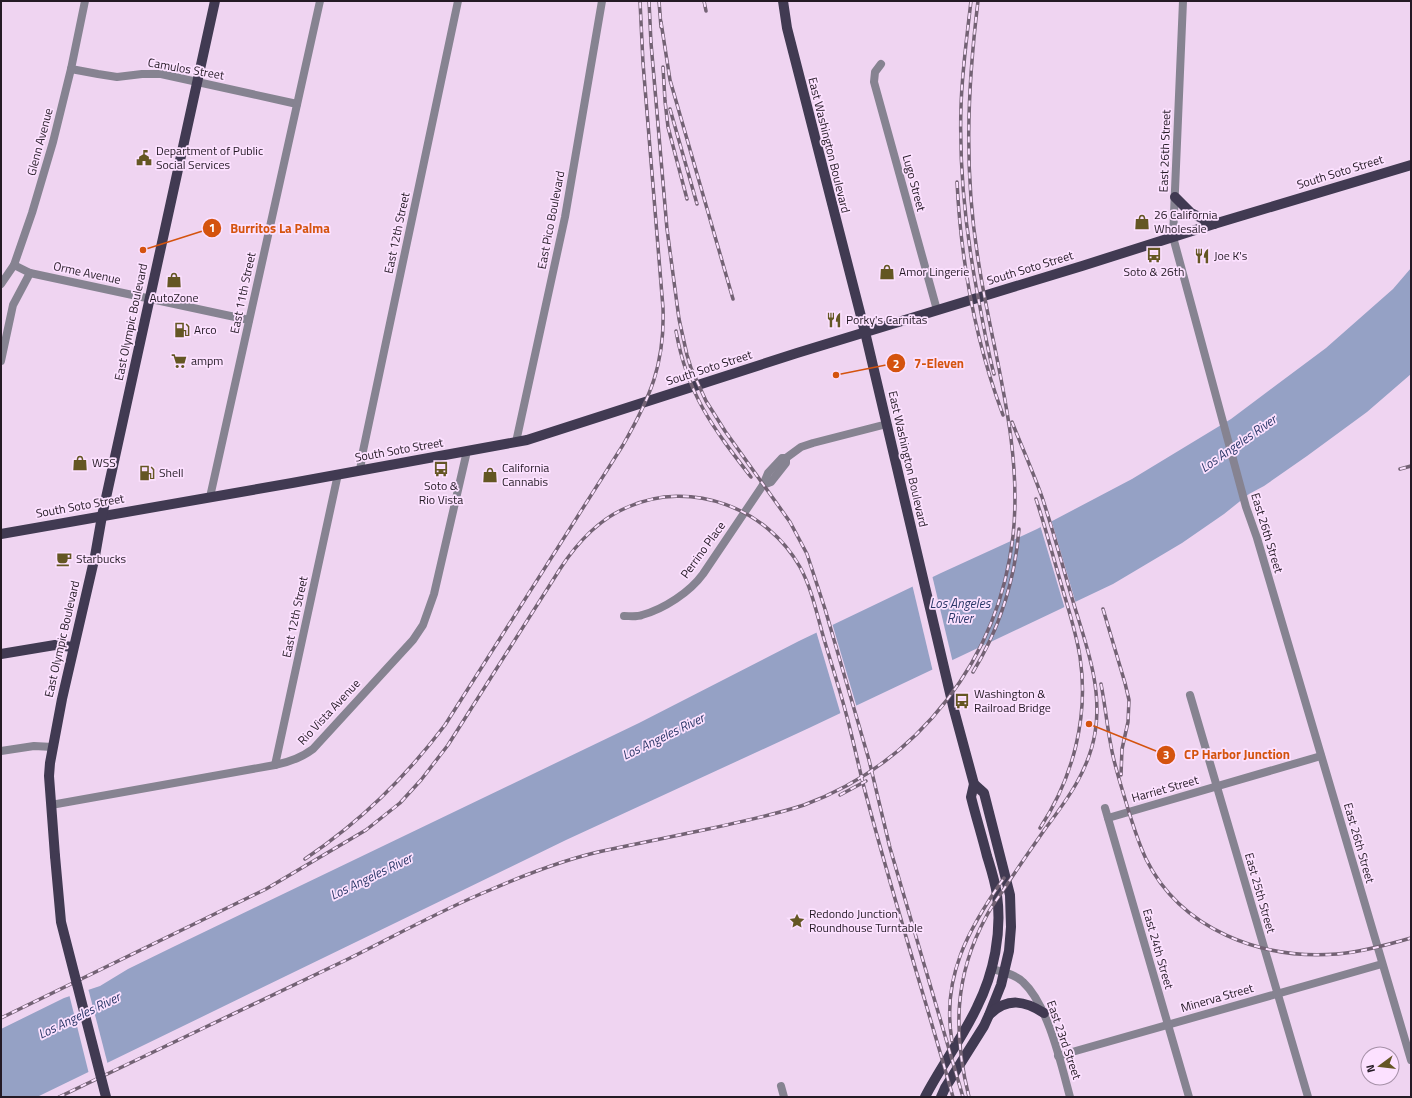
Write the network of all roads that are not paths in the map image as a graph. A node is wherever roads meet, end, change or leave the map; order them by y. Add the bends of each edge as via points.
1 (85, 1) edge
2 (215, 1) edge
3 (320, 1) edge
4 (458, 1) edge
5 (602, 1) edge
6 (783, 1) edge
7 (1183, 1) edge
8 (880, 64) dead end
9 (71, 69) junction
10 (197, 82) junction
11 (297, 104) junction
12 (1411, 165) edge
13 (1175, 197) junction
14 (1214, 224) junction
15 (1173, 237) junction
16 (14, 265) junction
17 (30, 273) junction
18 (1, 284) edge
19 (150, 298) junction
20 (937, 310) junction
21 (250, 320) junction
22 (865, 332) junction
23 (1, 361) edge
24 (887, 424) junction
25 (516, 442) junction
26 (467, 451) junction
27 (360, 470) junction
28 (338, 474) junction
29 (210, 497) junction
30 (102, 516) junction
31 (1, 534) edge
32 (624, 616) dead end
33 (73, 647) junction
34 (1, 654) edge
35 (1190, 695) dead end
36 (52, 747) junction
37 (1, 752) edge
38 (1321, 756) junction
39 (275, 765) junction
40 (974, 784) junction
41 (1217, 786) junction
42 (51, 804) junction
43 (1105, 808) dead end
44 (1108, 818) junction
45 (1382, 964) junction
46 (992, 969) junction
47 (1004, 972) junction
48 (1278, 994) junction
49 (1044, 1013) junction
50 (989, 1015) junction
51 (1167, 1025) junction
52 (1058, 1056) junction
53 (1411, 1060) edge
54 (781, 1086) dead end
55 (106, 1097) edge
56 (784, 1097) edge
57 (925, 1097) edge
58 (940, 1097) edge
59 (1070, 1097) edge
60 (1188, 1097) edge
61 (1308, 1097) edge

1 - 9 street, Glenn Avenue
2 - 10 main road, East Olympic Boulevard
3 - 11 street, East 11th Street
4 - 27 street, East 12th Street
5 - 25 street, East Pico Boulevard via 565,217
6 - 22 main road, East Washington Boulevard via 786,28
7 - 13 street, East 26th Street
8 - 20 street, Lugo Street via 875,72 874,82
9 - 10 street, Camulos Street via 117,76 150,73
9 - 16 street, Glenn Avenue via 52,147
10 - 11 street, Camulos Street
10 - 19 main road, East Olympic Boulevard
11 - 21 street, East 11th Street
12 - 14 main road, South Soto Street
13 - 14 main road via 1191,213
13 - 15 street, East 26th Street
14 - 15 main road, South Soto Street
15 - 20 main road, South Soto Street
15 - 38 street, East 26th Street via 1246,507
16 - 17 street, Orme Avenue
16 - 18 street, Glenn Avenue
17 - 19 street, Orme Avenue
17 - 23 street via 13,305
19 - 21 street, Orme Avenue
19 - 30 main road, East Olympic Boulevard
20 - 22 main road, South Soto Street
21 - 29 street, East 11th Street
22 - 24 main road, East Washington Boulevard
22 - 25 main road, South Soto Street
24 - 32 street, Perrino Place via 801,447 786,458 786,463 771,482 763,485 693,587 680,597 642,615
24 - 40 main road, East Washington Boulevard
25 - 26 main road, South Soto Street
26 - 27 main road, South Soto Street
26 - 39 street, Rio Vista Avenue via 434,594 423,625 413,640 313,749 294,761
27 - 28 main road, South Soto Street
28 - 29 main road, South Soto Street
28 - 39 street, East 12th Street
29 - 30 main road, South Soto Street
30 - 31 main road, South Soto Street
30 - 33 main road, East Olympic Boulevard
33 - 34 main road via 55,645
33 - 36 main road, East Olympic Boulevard
35 - 41 street, East 25th Street
36 - 37 street via 34,746
36 - 42 main road, East Olympic Boulevard via 49,776
38 - 41 street, Harriet Street
38 - 45 street, East 26th Street
39 - 42 street, Rio Vista Avenue
40 - 46 main road, East Washington Boulevard via 971,797 997,895 998,930
40 - 47 main road, East Washington Boulevard via 984,793 1010,890 1011,933
41 - 44 street, Harriet Street
41 - 48 street, East 25th Street
42 - 55 main road, East Olympic Boulevard, bridge via 61,922
43 - 44 street, East 24th Street
44 - 51 street, East 24th Street
45 - 48 street, Minerva Street
45 - 53 street, East 26th Street
46 - 47 street, East 23rd Street
46 - 57 main road, East Washington Boulevard via 977,1009
47 - 49 street, East 23rd Street via 1022,981 1033,993
47 - 50 main road, East Washington Boulevard
48 - 51 street, Minerva Street
48 - 61 street, East 25th Street
49 - 50 main road via 1026,1004 1014,1002 1001,1006
49 - 52 street, East 23rd Street
50 - 58 main road, East Washington Boulevard
51 - 52 street, Minerva Street
51 - 60 street, East 24th Street
52 - 59 street, East 23rd Street
54 - 56 street

